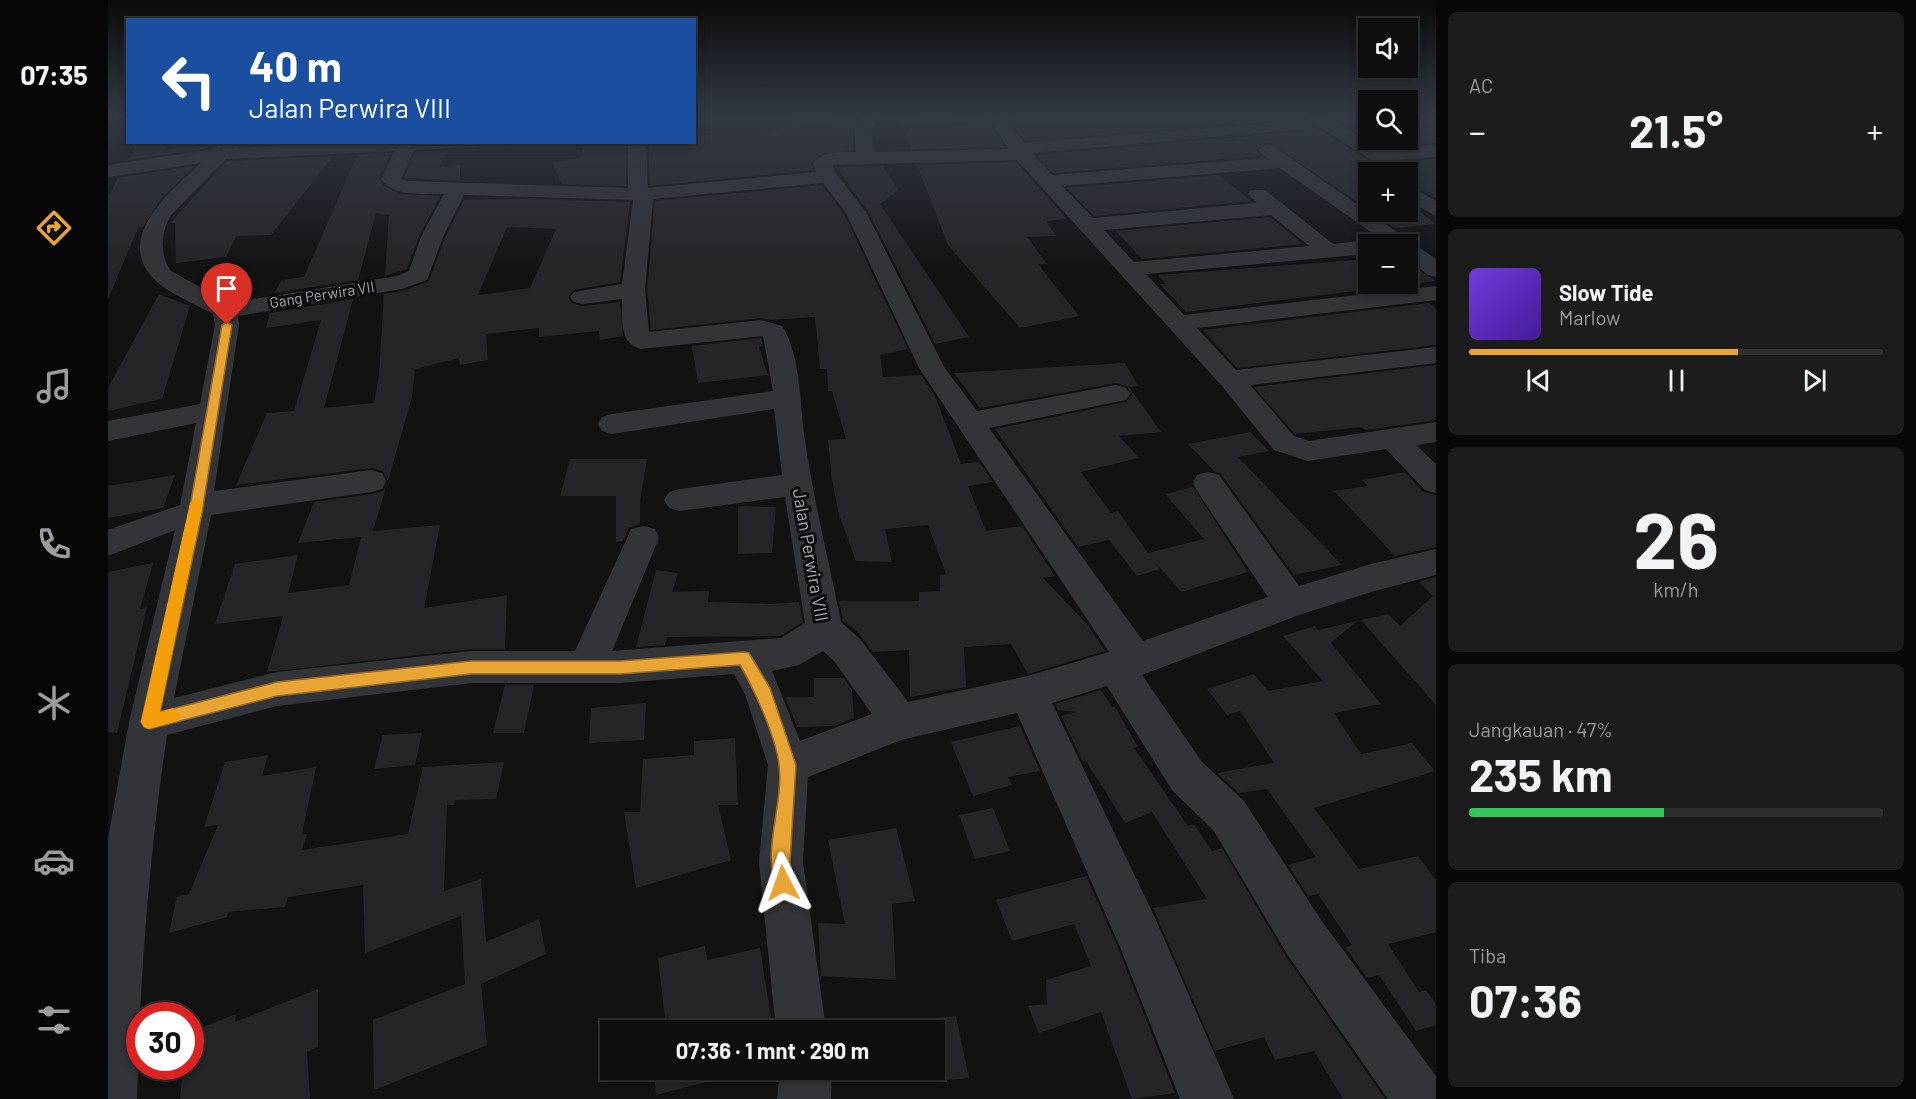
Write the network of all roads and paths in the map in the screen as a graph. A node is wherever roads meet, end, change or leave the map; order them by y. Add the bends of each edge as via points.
1 (132, 166) edge
2 (207, 166) edge
3 (398, 166) edge
4 (639, 166) edge
5 (823, 166) edge
6 (1033, 166) edge
7 (1234, 166) edge
8 (1291, 166) edge
9 (1226, 167) junction
10 (108, 171) edge
11 (828, 177) junction
12 (1047, 181) junction
13 (1418, 182) edge
14 (457, 188) junction
15 (641, 193) junction
16 (1436, 194) edge
17 (1418, 198) edge
18 (1275, 208) junction
19 (1436, 210) edge
20 (1089, 225) junction
21 (1386, 234) edge
22 (1358, 249) edge
23 (1329, 251) junction
24 (1418, 257) edge
25 (1129, 269) junction
26 (1436, 270) edge
27 (633, 290) junction
28 (1436, 293) edge
29 (582, 297) dead end
30 (225, 311) junction
31 (1177, 322) junction
32 (1436, 355) edge
33 (1230, 380) junction
34 (1116, 393) dead end
35 (787, 398) junction
36 (212, 411) junction
37 (970, 422) junction
38 (612, 424) dead end
39 (108, 431) edge
40 (1436, 432) edge
41 (1392, 438) junction
42 (371, 481) dead end
43 (1436, 482) edge
44 (1208, 483) dead end
45 (798, 484) junction
46 (680, 500) dead end
47 (196, 509) junction
48 (643, 538) dead end
49 (108, 543) edge
50 (1436, 562) edge
51 (1291, 603) junction
52 (824, 628) junction
53 (744, 658) junction
54 (1126, 664) junction
55 (588, 667) junction
56 (1028, 693) junction
57 (149, 722) junction
58 (900, 722) junction
59 (788, 765) junction
60 (112, 981) edge
61 (800, 1020) edge
62 (805, 1080) edge
63 (110, 1099) edge
64 (804, 1099) edge
65 (1207, 1099) edge
66 (1420, 1099) edge

1 - 10 street
2 - 30 street via 162,212 154,226 152,252 154,264 163,276
3 - 14 street via 394,183 406,187
4 - 15 street
5 - 11 street
6 - 12 street
7 - 9 street
8 - 21 street
9 - 12 street
9 - 18 street
11 - 15 street
11 - 37 street via 856,212 932,368
12 - 20 street
13 - 16 street
14 - 15 street
14 - 30 street, Gang Perwira VII via 432,237 419,275 402,282
15 - 27 street
17 - 19 street
18 - 20 street
18 - 23 street
20 - 25 street
22 - 23 street
23 - 25 street
24 - 26 street
25 - 31 street
27 - 29 street
27 - 35 street, Jalan Perwira VIII via 636,333 641,341 761,327 773,331
28 - 31 street
30 - 36 street via 227,325
31 - 33 street
32 - 33 street
33 - 41 street via 1284,443 1295,448 1308,452
34 - 37 street
35 - 38 street
35 - 45 street, Jalan Perwira VIII
36 - 39 street
36 - 47 street
37 - 54 street
40 - 41 street
41 - 43 street
42 - 47 street
44 - 51 street
45 - 46 street
45 - 52 street, Jalan Perwira VIII
47 - 49 street
47 - 57 street
48 - 55 street via 606,617
50 - 51 street
51 - 54 street
52 - 53 street, Jalan Perwira VIII via 786,654
52 - 58 street via 847,650
53 - 55 street, Jalan Perwira VIII
53 - 59 street via 762,688
54 - 56 street
54 - 66 street via 1187,776 1229,816 1304,936
55 - 57 street, Jalan Perwira VIII via 471,668 277,689
56 - 58 street
56 - 65 street via 1139,937
57 - 60 street
58 - 59 street
59 - 61 street via 781,862
60 - 63 street
62 - 64 street

